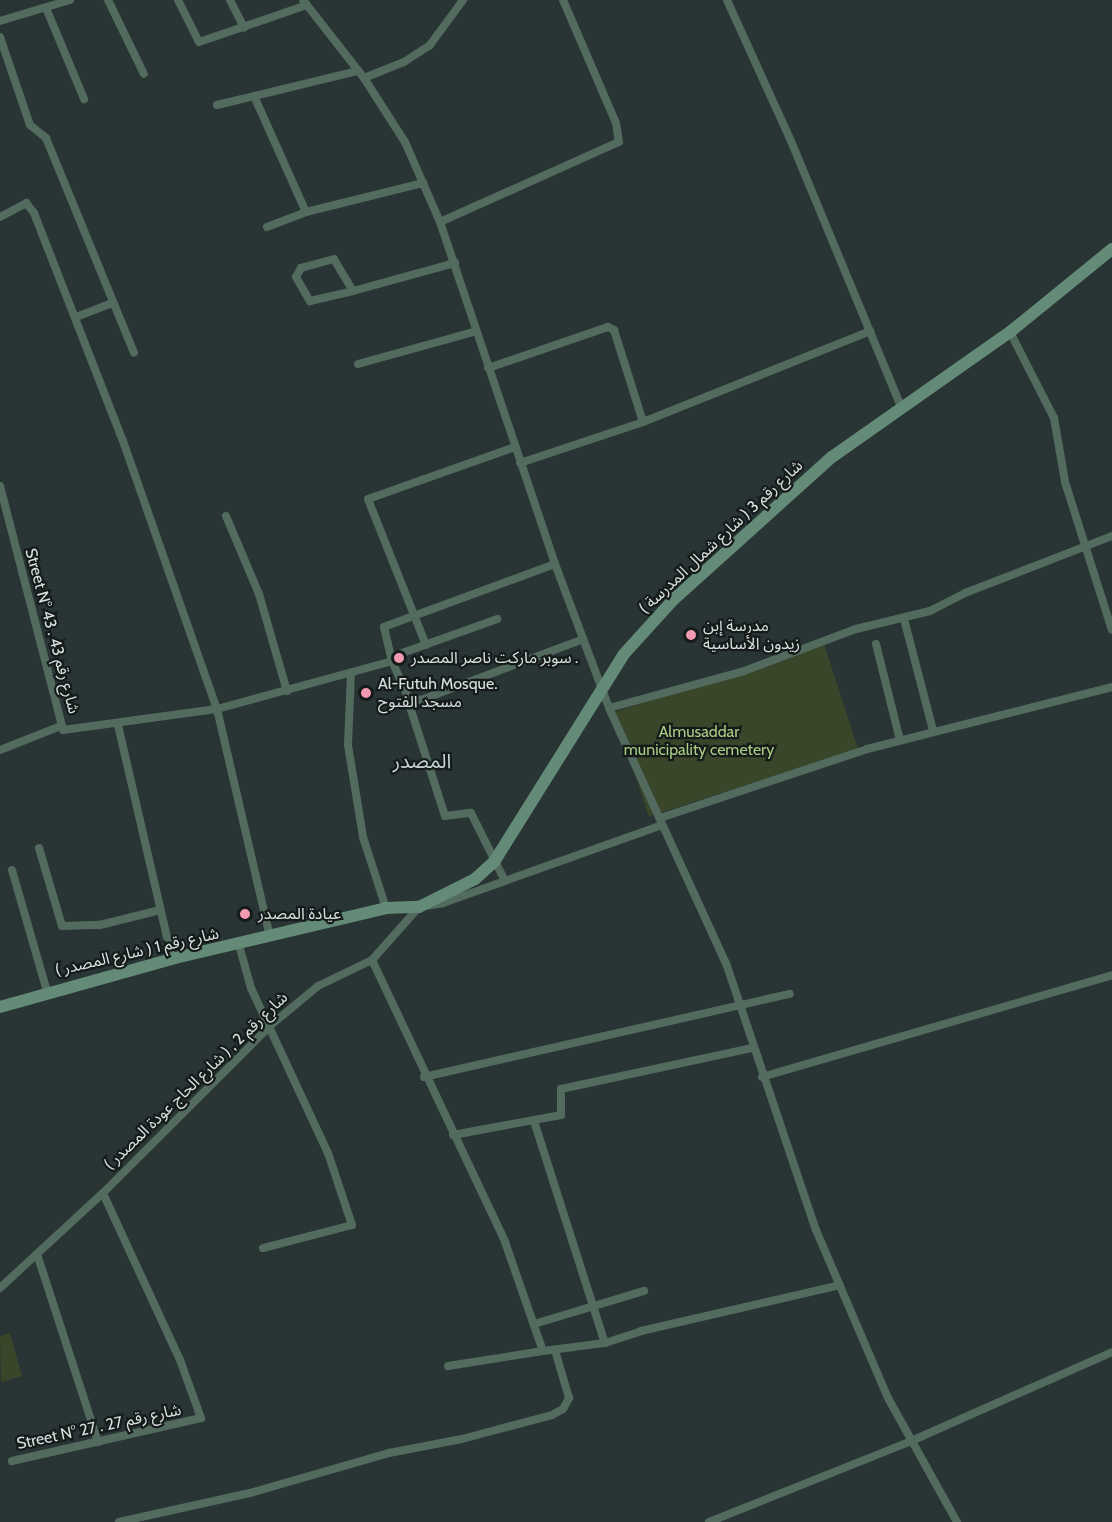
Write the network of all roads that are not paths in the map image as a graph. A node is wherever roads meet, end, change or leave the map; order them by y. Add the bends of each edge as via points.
1 (70, 0) edge
2 (108, 0) edge
3 (178, 0) edge
4 (230, 0) edge
5 (463, 0) edge
6 (563, 0) edge
7 (727, 0) edge
8 (305, 3) edge
9 (46, 8) junction
10 (0, 21) edge
11 (244, 28) junction
12 (0, 37) edge
13 (144, 74) dead end
14 (361, 74) junction
15 (254, 96) junction
16 (84, 99) dead end
17 (217, 105) dead end
18 (423, 183) junction
19 (306, 212) junction
20 (0, 217) edge
21 (440, 222) junction
22 (267, 227) dead end
23 (1112, 249) edge
24 (455, 264) junction
25 (353, 291) junction
26 (111, 303) junction
27 (76, 317) junction
28 (477, 331) junction
29 (871, 331) junction
30 (1010, 332) junction
31 (134, 353) dead end
32 (358, 364) dead end
33 (488, 368) junction
34 (901, 406) junction
35 (643, 422) junction
36 (515, 447) junction
37 (520, 464) junction
38 (0, 486) edge
39 (226, 516) dead end
40 (1112, 536) edge
41 (1085, 544) junction
42 (555, 564) junction
43 (417, 616) junction
44 (497, 619) dead end
45 (904, 619) junction
46 (1112, 630) edge
47 (582, 639) junction
48 (876, 644) dead end
49 (426, 645) junction
50 (392, 659) junction
51 (351, 673) junction
52 (1112, 687) edge
53 (287, 691) junction
54 (603, 691) junction
55 (413, 698) junction
56 (609, 708) junction
57 (217, 709) junction
58 (118, 725) junction
59 (62, 726) junction
60 (933, 730) junction
61 (900, 740) junction
62 (0, 750) edge
63 (661, 821) junction
64 (39, 848) dead end
65 (494, 862) junction
66 (12, 870) dead end
67 (505, 881) junction
68 (419, 907) junction
69 (386, 908) junction
70 (160, 910) junction
71 (270, 937) junction
72 (239, 945) junction
73 (172, 959) junction
74 (372, 960) junction
75 (1112, 975) edge
76 (47, 991) junction
77 (790, 994) dead end
78 (739, 1005) junction
79 (0, 1007) edge
80 (271, 1025) junction
81 (753, 1048) junction
82 (424, 1077) junction
83 (762, 1077) junction
84 (534, 1121) junction
85 (453, 1135) junction
86 (103, 1193) junction
87 (262, 1248) dead end
88 (37, 1254) junction
89 (840, 1285) junction
90 (0, 1288) edge
91 (644, 1291) dead end
92 (593, 1307) junction
93 (534, 1324) junction
94 (605, 1343) junction
95 (555, 1350) junction
96 (543, 1351) junction
97 (1112, 1352) edge
98 (448, 1366) dead end
99 (98, 1442) junction
100 (909, 1442) junction
101 (12, 1461) dead end
102 (119, 1522) edge
103 (709, 1522) edge
104 (957, 1522) edge

1 - 9 street
2 - 13 street
3 - 11 street via 199,42
4 - 11 street
5 - 14 street via 430,45 404,62
6 - 21 street via 616,123 619,142
7 - 29 street
8 - 11 street
8 - 14 street
9 - 10 street
9 - 16 street
12 - 26 street via 30,125 46,138
14 - 15 street
14 - 18 street via 405,142
15 - 17 street
15 - 19 street
18 - 19 street
18 - 21 street
19 - 22 street
20 - 27 street via 26,203 34,213
21 - 24 street
23 - 30 street, شارع رقم 3 ( شارع شمال المدرسة )
24 - 25 street
24 - 28 street
25 - 25 street via 310,301 296,277 301,268 334,259
26 - 27 street
26 - 31 street
27 - 57 street
28 - 32 street
28 - 33 street
29 - 34 street
29 - 35 street
30 - 34 street, شارع رقم 3 ( شارع شمال المدرسة )
30 - 41 street via 1053,418 1065,482
33 - 35 street via 608,327 614,330
33 - 36 street
34 - 54 street, شارع رقم 3 ( شارع شمال المدرسة ) via 815,471 673,600 624,654
35 - 37 street
36 - 37 street
36 - 43 street via 368,499
37 - 42 street
38 - 59 street, Street N° 43 . شارع رقم 43
39 - 53 street via 259,594
40 - 41 street
41 - 45 street
41 - 46 street
42 - 43 street
42 - 47 street
43 - 49 street
43 - 50 street via 384,627
44 - 49 street, Street N° 43 . شارع رقم 43
45 - 56 street via 856,629 744,671
45 - 60 street
47 - 54 street
47 - 55 street via 422,700
48 - 61 street
49 - 50 street, Street N° 43 . شارع رقم 43
50 - 51 street, Street N° 43 . شارع رقم 43
50 - 55 street via 408,697
51 - 53 street, Street N° 43 . شارع رقم 43
51 - 69 street via 348,745 363,837
52 - 60 street, شارع رقم 1 ( شارع المصدر )
53 - 57 street, Street N° 43 . شارع رقم 43
54 - 56 street
54 - 65 street, شارع رقم 3 ( شارع شمال المدرسة )
55 - 65 street via 411,710 446,816 471,813
56 - 63 street
57 - 58 street, Street N° 43 . شارع رقم 43
57 - 71 street
58 - 59 street, Street N° 43 . شارع رقم 43 via 63,730
58 - 70 street
59 - 62 street
60 - 61 street, شارع رقم 1 ( شارع المصدر )
61 - 63 street, شارع رقم 1 ( شارع المصدر ) via 678,809
63 - 67 street, شارع رقم 1 ( شارع المصدر )
63 - 78 street via 726,963
64 - 70 street via 62,926 100,925
65 - 67 street
65 - 68 street, شارع رقم 3 ( شارع شمال المدرسة ) via 475,879
66 - 76 street
67 - 68 street, شارع رقم 1 ( شارع المصدر ) via 443,903
68 - 69 street, شارع رقم 1 ( شارع المصدر )
68 - 74 street, شارع رقم 2 , ( شارع الحاج عودة المصدر )
69 - 71 street, شارع رقم 1 ( شارع المصدر )
70 - 73 street
71 - 72 street, شارع رقم 1 ( شارع المصدر )
72 - 73 street, شارع رقم 1 ( شارع المصدر )
72 - 80 street via 251,988
73 - 76 street, شارع رقم 1 ( شارع المصدر )
74 - 80 street, شارع رقم 2 , ( شارع الحاج عودة المصدر ) via 318,986
74 - 82 street
75 - 83 street
76 - 79 street, شارع رقم 1 ( شارع المصدر )
77 - 78 street
78 - 81 street
78 - 82 street
80 - 86 street, شارع رقم 2 , ( شارع الحاج عودة المصدر )
80 - 87 street via 328,1153 352,1225
81 - 83 street
81 - 84 street via 561,1089 561,1115
82 - 85 street
83 - 89 street via 816,1230
84 - 85 street
84 - 92 street
85 - 93 street via 505,1242
86 - 88 street, شارع رقم 2 , ( شارع الحاج عودة المصدر )
86 - 99 street, Street N° 27 . شارع رقم 27 via 180,1360 201,1419
88 - 90 street, شارع رقم 2 , ( شارع الحاج عودة المصدر )
88 - 99 street
89 - 94 street
89 - 100 street
91 - 92 street
92 - 93 street
92 - 94 street
93 - 96 street
94 - 95 street
95 - 96 street
95 - 102 street via 569,1398 563,1409 552,1415 389,1454 250,1493
96 - 98 street
97 - 100 street
99 - 101 street, Street N° 27 . شارع رقم 27
100 - 103 street
100 - 104 street

